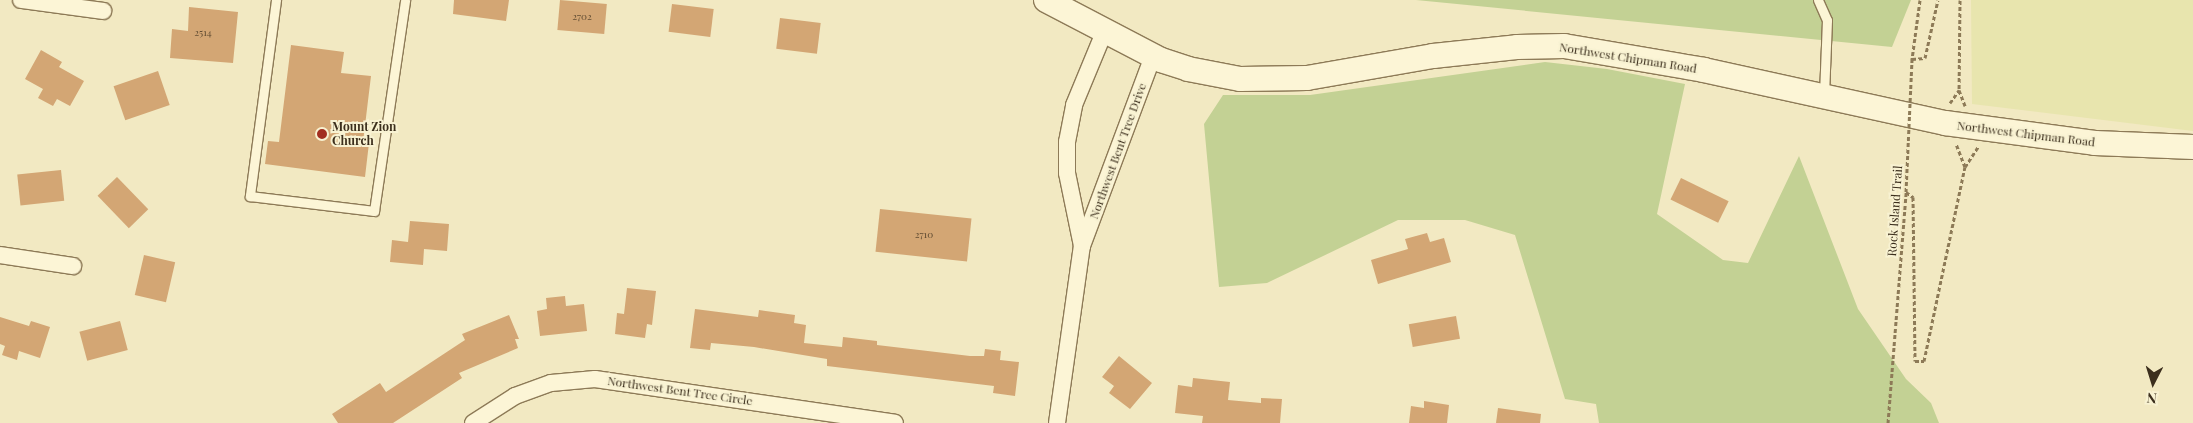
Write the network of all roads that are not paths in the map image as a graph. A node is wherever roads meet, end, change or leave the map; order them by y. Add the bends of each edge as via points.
1 (21, 0) edge
2 (276, 0) edge
3 (405, 0) edge
4 (1046, 0) edge
5 (1818, 0) edge
6 (103, 11) dead end
7 (1105, 30) junction
8 (1153, 56) junction
9 (1824, 97) junction
10 (2193, 147) edge
11 (1082, 246) junction
12 (0, 255) edge
13 (73, 266) dead end
14 (473, 423) edge
15 (895, 423) edge
16 (1057, 423) edge

1 - 6 street
2 - 3 lane via 250,196 374,211
4 - 7 main road, Northwest Chipman Road
5 - 9 lane via 1826,20
7 - 8 main road, Northwest Chipman Road
7 - 11 street, Northwest Bent Tree Drive via 1074,105 1067,142 1067,173
8 - 9 main road, Northwest Chipman Road via 1200,72 1268,80 1307,78 1434,56 1517,47 1564,46 1704,70
8 - 11 street, Northwest Bent Tree Drive
9 - 10 main road, Northwest Chipman Road via 1869,109 1998,131 2095,143
11 - 16 street, Northwest Bent Tree Drive
12 - 13 street
14 - 15 street, Northwest Bent Tree Circle via 515,396 551,383 595,379

